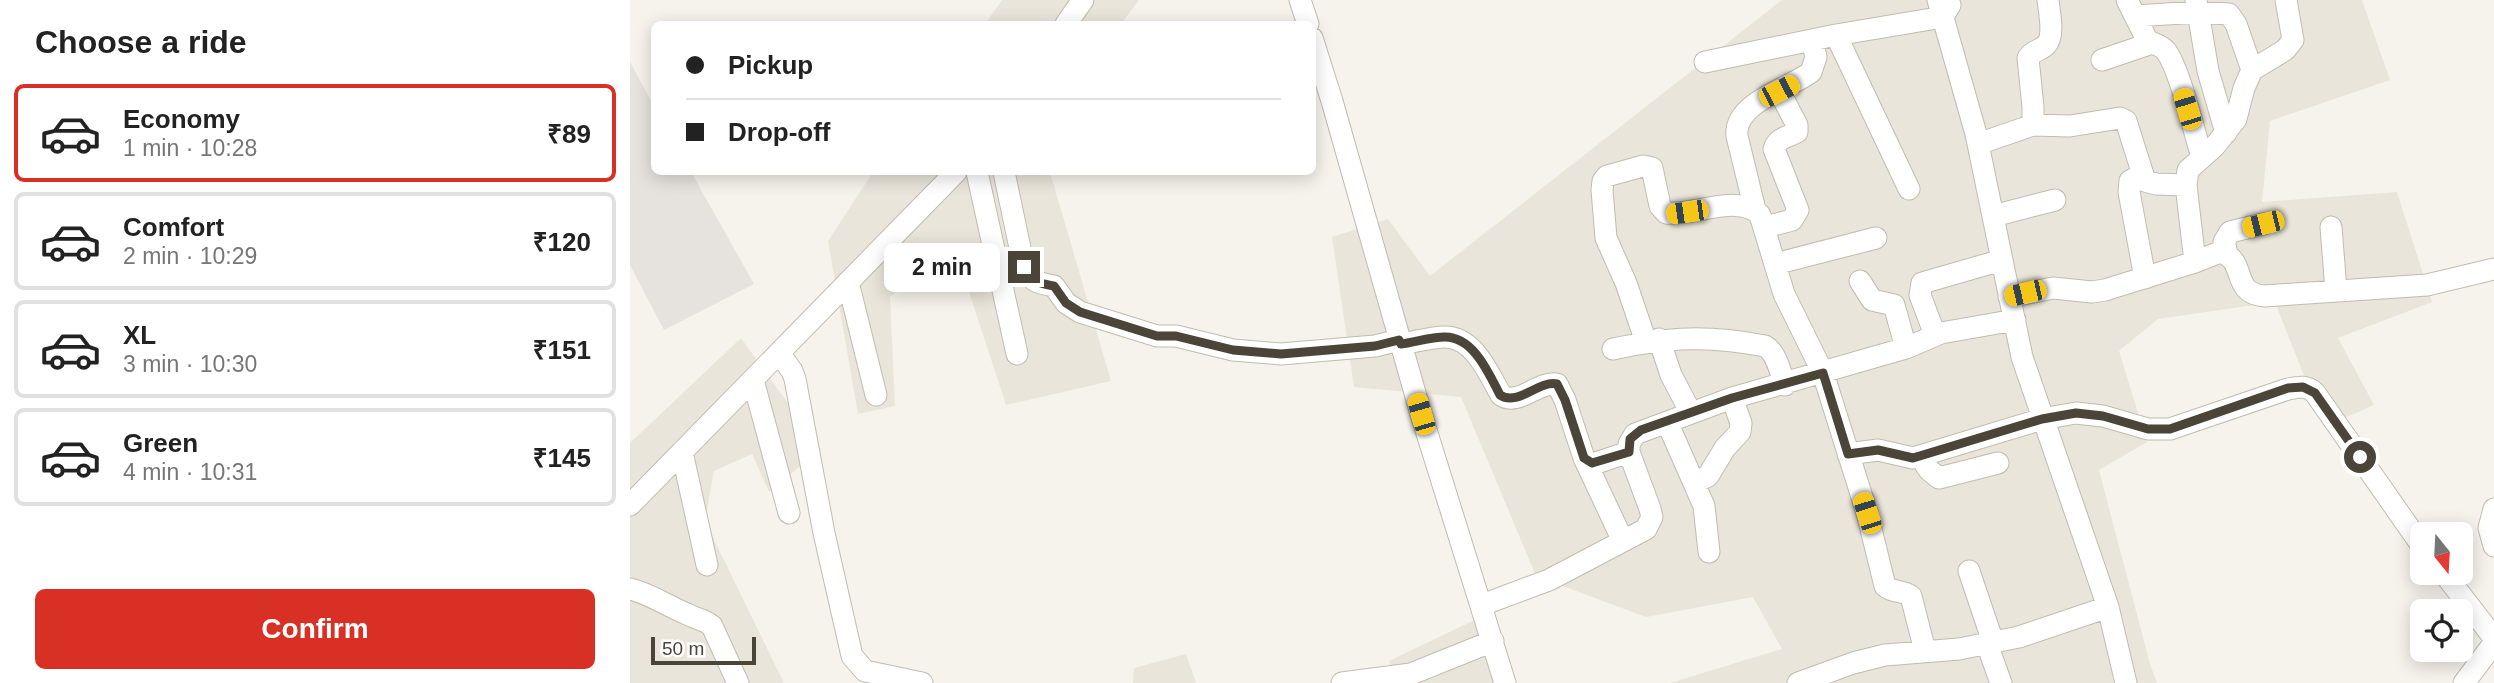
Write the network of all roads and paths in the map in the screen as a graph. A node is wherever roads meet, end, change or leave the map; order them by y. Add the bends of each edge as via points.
1 (1083, 0) edge
2 (1300, 0) edge
3 (2048, 0) edge
4 (2286, 0) edge
5 (1945, 6) edge
6 (2197, 6) edge
7 (2131, 8) edge
8 (1068, 21) edge
9 (1307, 21) edge
10 (1836, 35) junction
11 (1812, 40) junction
12 (2151, 43) junction
13 (1316, 55) edge
14 (2102, 60) dead end
15 (1704, 62) dead end
16 (2252, 70) junction
17 (1779, 91) junction
18 (2033, 125) junction
19 (2226, 133) junction
20 (1978, 144) junction
21 (2202, 157) junction
22 (2142, 174) junction
23 (953, 175) edge
24 (978, 175) edge
25 (1005, 175) edge
26 (2186, 185) junction
27 (1909, 189) dead end
28 (2055, 200) dead end
29 (1993, 216) junction
30 (1761, 219) junction
31 (2263, 224) dead end
32 (2331, 227) dead end
33 (1876, 238) dead end
34 (2227, 254) junction
35 (2002, 260) junction
36 (2195, 262) junction
37 (1775, 264) junction
38 (2494, 269) edge
39 (2145, 278) junction
40 (1860, 281) dead end
41 (848, 282) junction
42 (2336, 290) junction
43 (2009, 297) junction
44 (2015, 320) junction
45 (1935, 335) junction
46 (1653, 341) junction
47 (1400, 342) junction
48 (1906, 348) junction
49 (1613, 349) dead end
50 (779, 353) junction
51 (1017, 354) dead end
52 (1823, 373) junction
53 (753, 380) junction
54 (1785, 384) junction
55 (876, 395) dead end
56 (1732, 398) junction
57 (1691, 413) junction
58 (2042, 419) junction
59 (1667, 422) junction
60 (682, 452) junction
61 (1629, 452) junction
62 (1848, 454) junction
63 (1920, 456) junction
64 (1584, 458) junction
65 (1998, 463) dead end
66 (1694, 482) junction
67 (1641, 488) junction
68 (1606, 504) junction
69 (630, 505) edge
70 (2494, 509) edge
71 (789, 513) dead end
72 (2410, 529) edge
73 (1623, 541) junction
74 (2494, 545) edge
75 (1709, 552) dead end
76 (707, 565) dead end
77 (1969, 571) dead end
78 (2453, 585) edge
79 (630, 589) edge
80 (1482, 605) junction
81 (2108, 607) junction
82 (2494, 640) edge
83 (1493, 641) junction
84 (1990, 643) junction
85 (1924, 651) junction
86 (738, 683) edge
87 (922, 683) edge
88 (1342, 683) edge
89 (1505, 683) edge
90 (1798, 683) edge
91 (2001, 683) edge
92 (2126, 683) edge
93 (2463, 683) edge

1 - 8 street
2 - 9 street
3 - 18 street via 2048,43 2028,58
4 - 16 street via 2293,40
5 - 10 street
5 - 20 street
6 - 7 street
6 - 16 street via 2232,17
6 - 19 street via 2208,71
7 - 12 street
10 - 11 street
10 - 27 street
11 - 15 street
11 - 17 street via 1816,57 1811,72
12 - 14 street
12 - 21 street via 2168,53
13 - 47 street
16 - 19 street via 2240,109
17 - 30 street via 1747,110 1737,130
17 - 30 street via 1797,132 1782,138 1774,149 1798,210 1792,220
18 - 20 street
18 - 22 street via 2070,126 2120,118 2126,121
19 - 21 street
20 - 29 street
21 - 26 street via 2188,170
22 - 26 street via 2149,184
22 - 39 street via 2130,181 2129,192
23 - 41 street
24 - 51 street
25 - 47 street via 1029,277 1054,286 1066,303 1080,312 1157,336 1233,350 1266,353
26 - 36 street
28 - 29 street
29 - 35 street
30 - 37 street
30 - 46 street via 1743,205 1666,213 1648,166 1607,176 1603,181 1606,238
31 - 34 street via 2230,232 2224,242
32 - 42 street
33 - 37 street
34 - 36 street via 2220,252
34 - 42 street via 2253,295
35 - 43 street
35 - 45 street via 1922,283 1920,295
36 - 39 street
37 - 52 street via 1791,312
38 - 42 street via 2427,285
39 - 43 street via 2092,292 2053,288
40 - 48 street via 1872,300 1894,304
41 - 50 street
41 - 55 street
43 - 44 street
44 - 45 street
44 - 58 street
45 - 48 street
46 - 49 street
46 - 54 street via 1717,339 1765,346
46 - 57 street
47 - 64 street via 1440,337 1462,341 1505,398 1557,384
47 - 80 street
48 - 52 street
50 - 53 street
50 - 87 street via 795,379 852,656 865,671
52 - 54 street
52 - 62 street
53 - 60 street
53 - 71 street
54 - 56 street
56 - 57 street
56 - 66 street via 1740,432 1708,476
57 - 59 street
58 - 63 street
58 - 72 street via 2094,414 2162,430 2288,388 2310,388
58 - 81 street
59 - 61 street via 1635,434
59 - 66 street
60 - 69 street
60 - 76 street
61 - 64 street via 1592,463
61 - 67 street
62 - 63 street via 1878,450 1906,458
62 - 85 street via 1885,586 1911,596
63 - 65 street via 1939,478
64 - 68 street
66 - 75 street via 1706,511
67 - 68 street
67 - 73 street via 1650,523
68 - 73 street
70 - 74 street via 2488,528
73 - 80 street via 1543,583
77 - 84 street
78 - 82 street
79 - 86 street via 706,620
80 - 83 street
81 - 84 street
81 - 92 street
82 - 93 street
83 - 88 street via 1411,674
83 - 89 street
84 - 85 street
84 - 91 street
85 - 90 street via 1874,658

